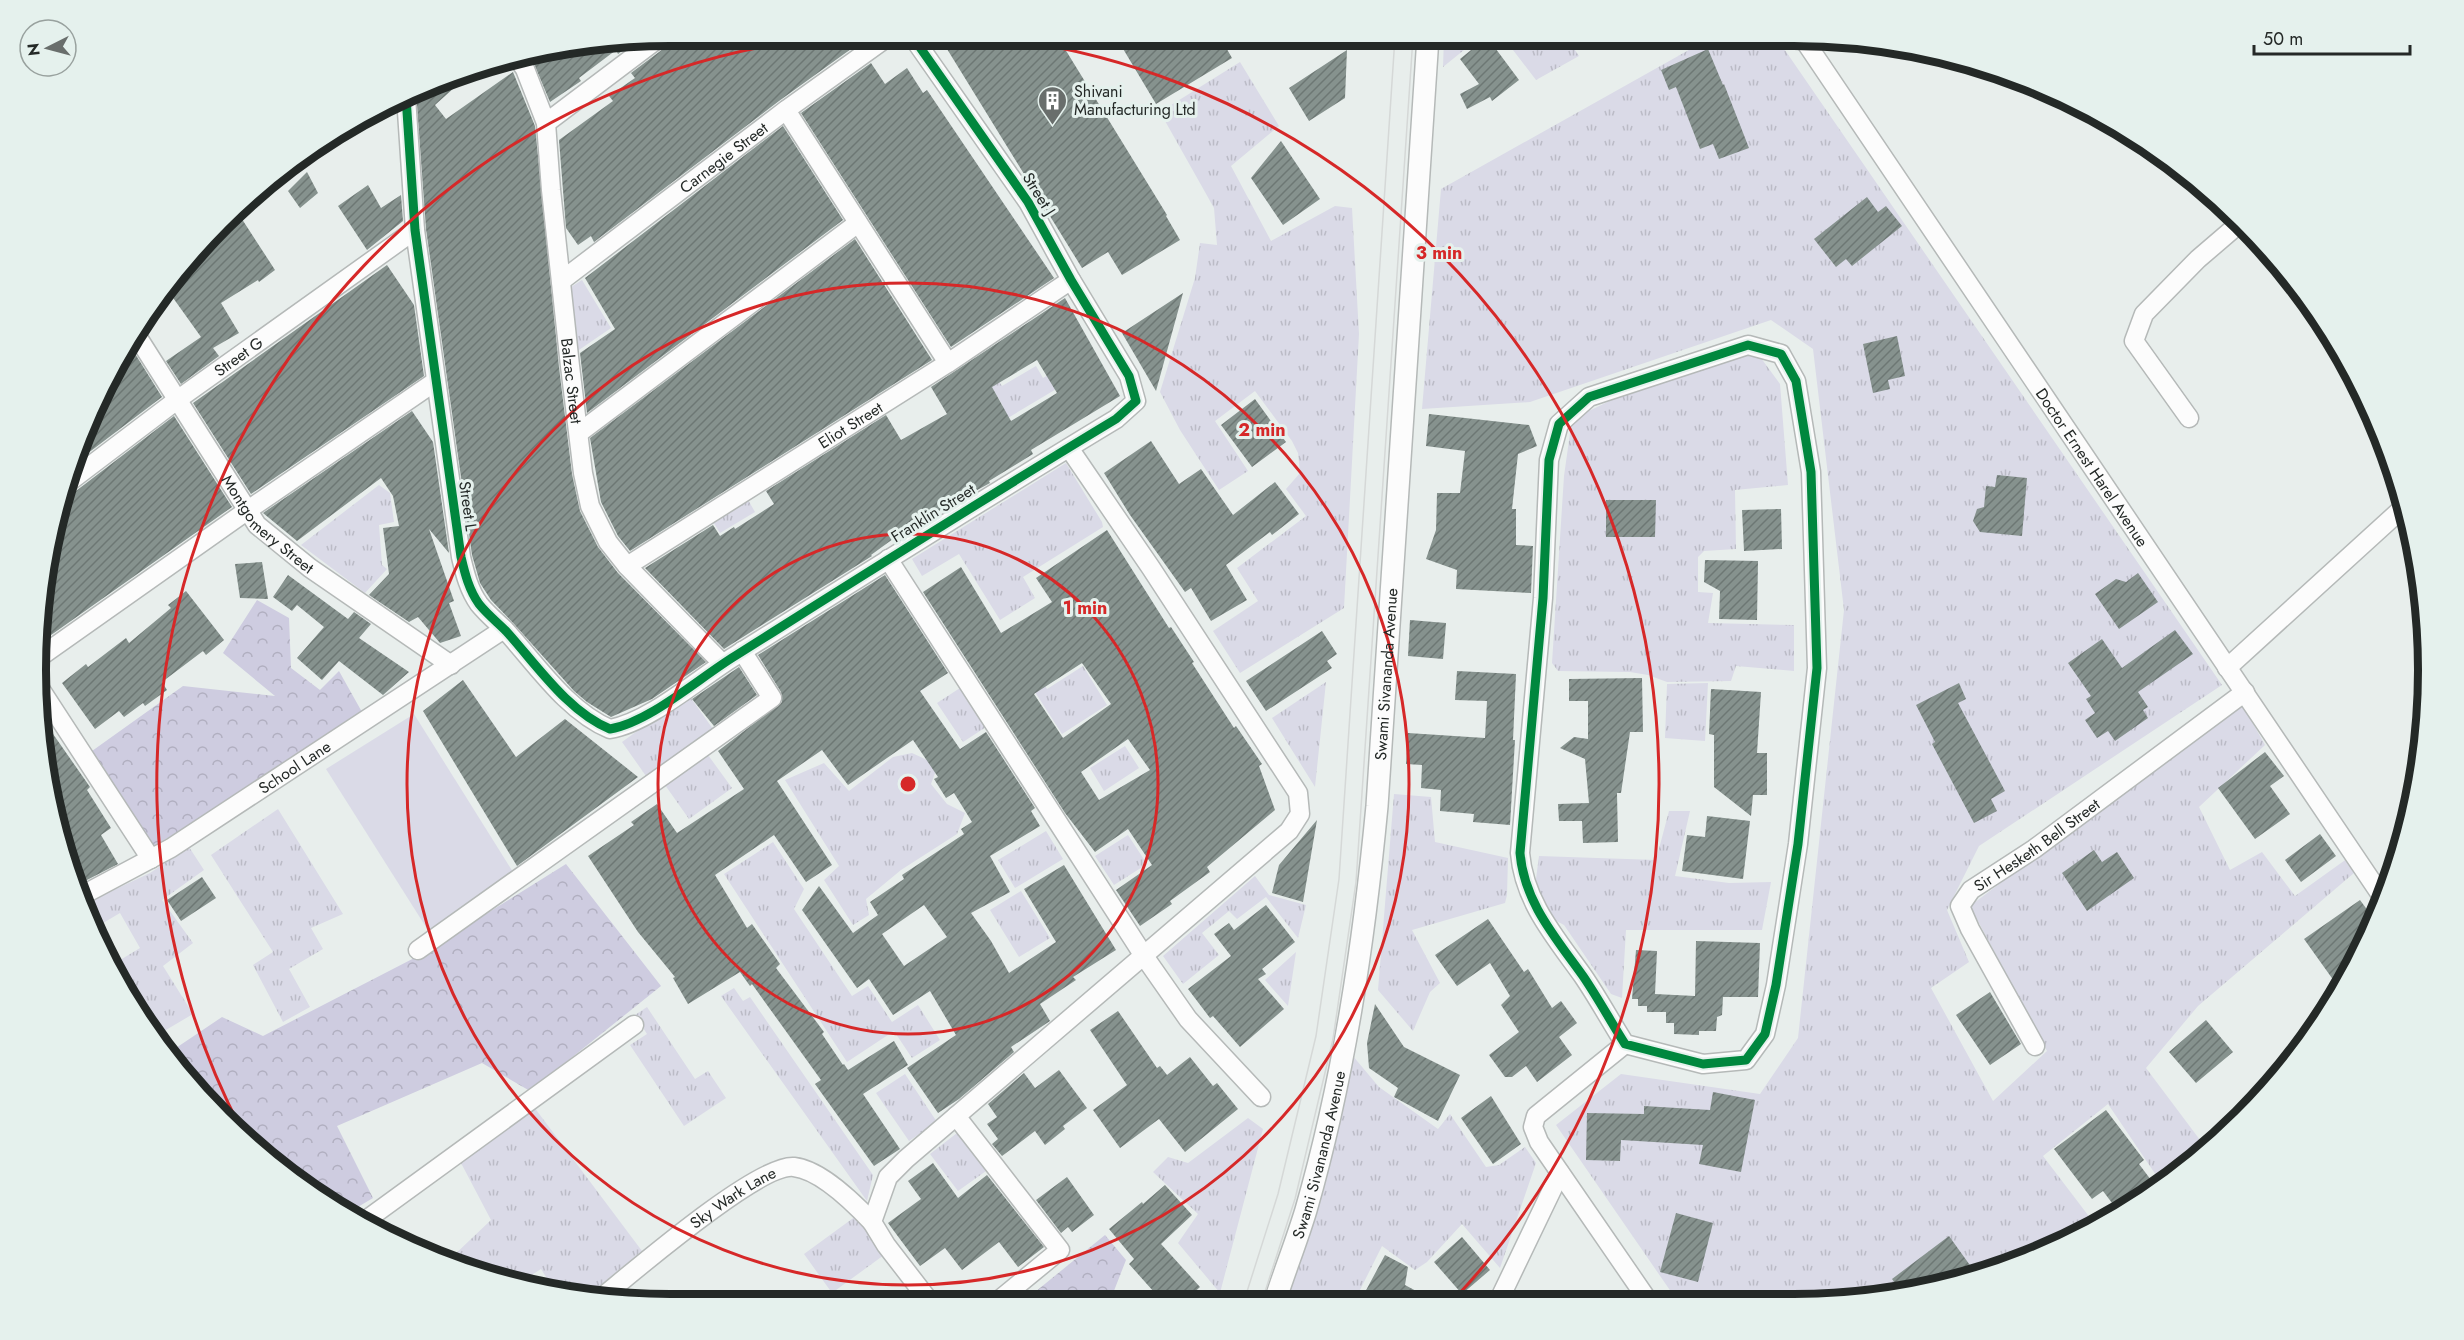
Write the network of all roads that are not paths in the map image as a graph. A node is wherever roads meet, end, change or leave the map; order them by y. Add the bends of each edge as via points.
1 (875, 46) edge
2 (919, 46) edge
3 (1427, 46) edge
4 (647, 47) edge
5 (1809, 47) edge
6 (522, 65) edge
7 (407, 105) edge
8 (786, 110) junction
9 (546, 123) junction
10 (858, 223) junction
11 (2234, 228) edge
12 (415, 230) junction
13 (1071, 280) junction
14 (561, 281) junction
15 (140, 342) edge
16 (948, 363) junction
17 (1128, 376) joint
18 (436, 381) junction
19 (177, 400) junction
20 (2189, 418) dead end
21 (580, 432) junction
22 (1069, 447) junction
23 (79, 475) edge
24 (248, 510) junction
25 (2397, 513) edge
26 (888, 559) junction
27 (627, 566) junction
28 (504, 629) junction
29 (742, 651) junction
30 (47, 652) edge
31 (722, 663) junction
32 (452, 665) junction
33 (2227, 668) junction
34 (2245, 692) junction
35 (47, 700) edge
36 (151, 859) junction
37 (2377, 889) edge
38 (88, 892) edge
39 (418, 950) dead end
40 (1144, 956) junction
41 (634, 1024) dead end
42 (1625, 1044) junction
43 (2035, 1046) dead end
44 (1261, 1097) dead end
45 (956, 1116) junction
46 (1560, 1173) junction
47 (371, 1217) edge
48 (872, 1222) junction
49 (611, 1290) edge
50 (924, 1294) edge
51 (1007, 1294) edge
52 (1277, 1294) edge
53 (1503, 1294) edge
54 (1644, 1294) edge

1 - 8 street, Carnegie Street
2 - 13 street, Street J via 1028,202
3 - 52 street, Swami Sivananda Avenue via 1369,886 1340,1072 1306,1210
4 - 9 street
5 - 33 street, Doctor Ernest Harel Avenue
6 - 9 street, Balzac Street
7 - 12 street, Street L
8 - 10 street
8 - 14 street, Carnegie Street
9 - 14 street, Balzac Street
10 - 16 street
10 - 21 street
11 - 20 street via 2144,314 2134,342
12 - 18 street, Street L
12 - 19 street, Street G
13 - 16 street, Eliot Street
13 - 17 street, Street J
14 - 21 street, Balzac Street
15 - 19 street, Montgomery Street
16 - 27 street, Eliot Street
17 - 22 street, Franklin Street via 1136,401 1116,419
18 - 24 street
18 - 28 street, Street L via 466,577 480,605
19 - 23 street, Street G
19 - 24 street, Montgomery Street
21 - 27 street, Balzac Street via 590,506 608,542
22 - 26 street, Franklin Street
22 - 40 street via 1299,793 1300,814 1289,831
24 - 30 street
24 - 32 street, Montgomery Street via 257,525 310,568
25 - 33 street
26 - 29 street, Franklin Street
26 - 40 street
27 - 31 street, Balzac Street
28 - 31 street, Street L via 553,685 588,716 610,729 643,717
28 - 32 street, School Lane
29 - 31 street, Franklin Street
29 - 39 street via 772,698
32 - 36 street, School Lane
33 - 34 street, Doctor Ernest Harel Avenue
34 - 37 street, Doctor Ernest Harel Avenue
34 - 43 street, Sir Hesketh Bell Street via 2034,849 1971,890 1960,906
35 - 36 street
36 - 38 street, School Lane
40 - 44 street via 1188,1019
40 - 45 street
41 - 47 street
42 - 42 street via 1585,979 1540,918 1522,873 1520,854 1543,598 1549,460 1559,424 1589,397 1748,345 1781,354 1796,381 1811,472 1816,668 1798,844 1776,985 1765,1034 1746,1060 1703,1064
42 - 46 street via 1536,1116 1536,1135
45 - 48 street via 888,1177
45 - 51 street via 1060,1250
46 - 53 street
46 - 54 street
48 - 49 street, Sky Wark Lane via 855,1204 810,1172 782,1168 747,1186 700,1219
48 - 50 street, Sky Wark Lane

